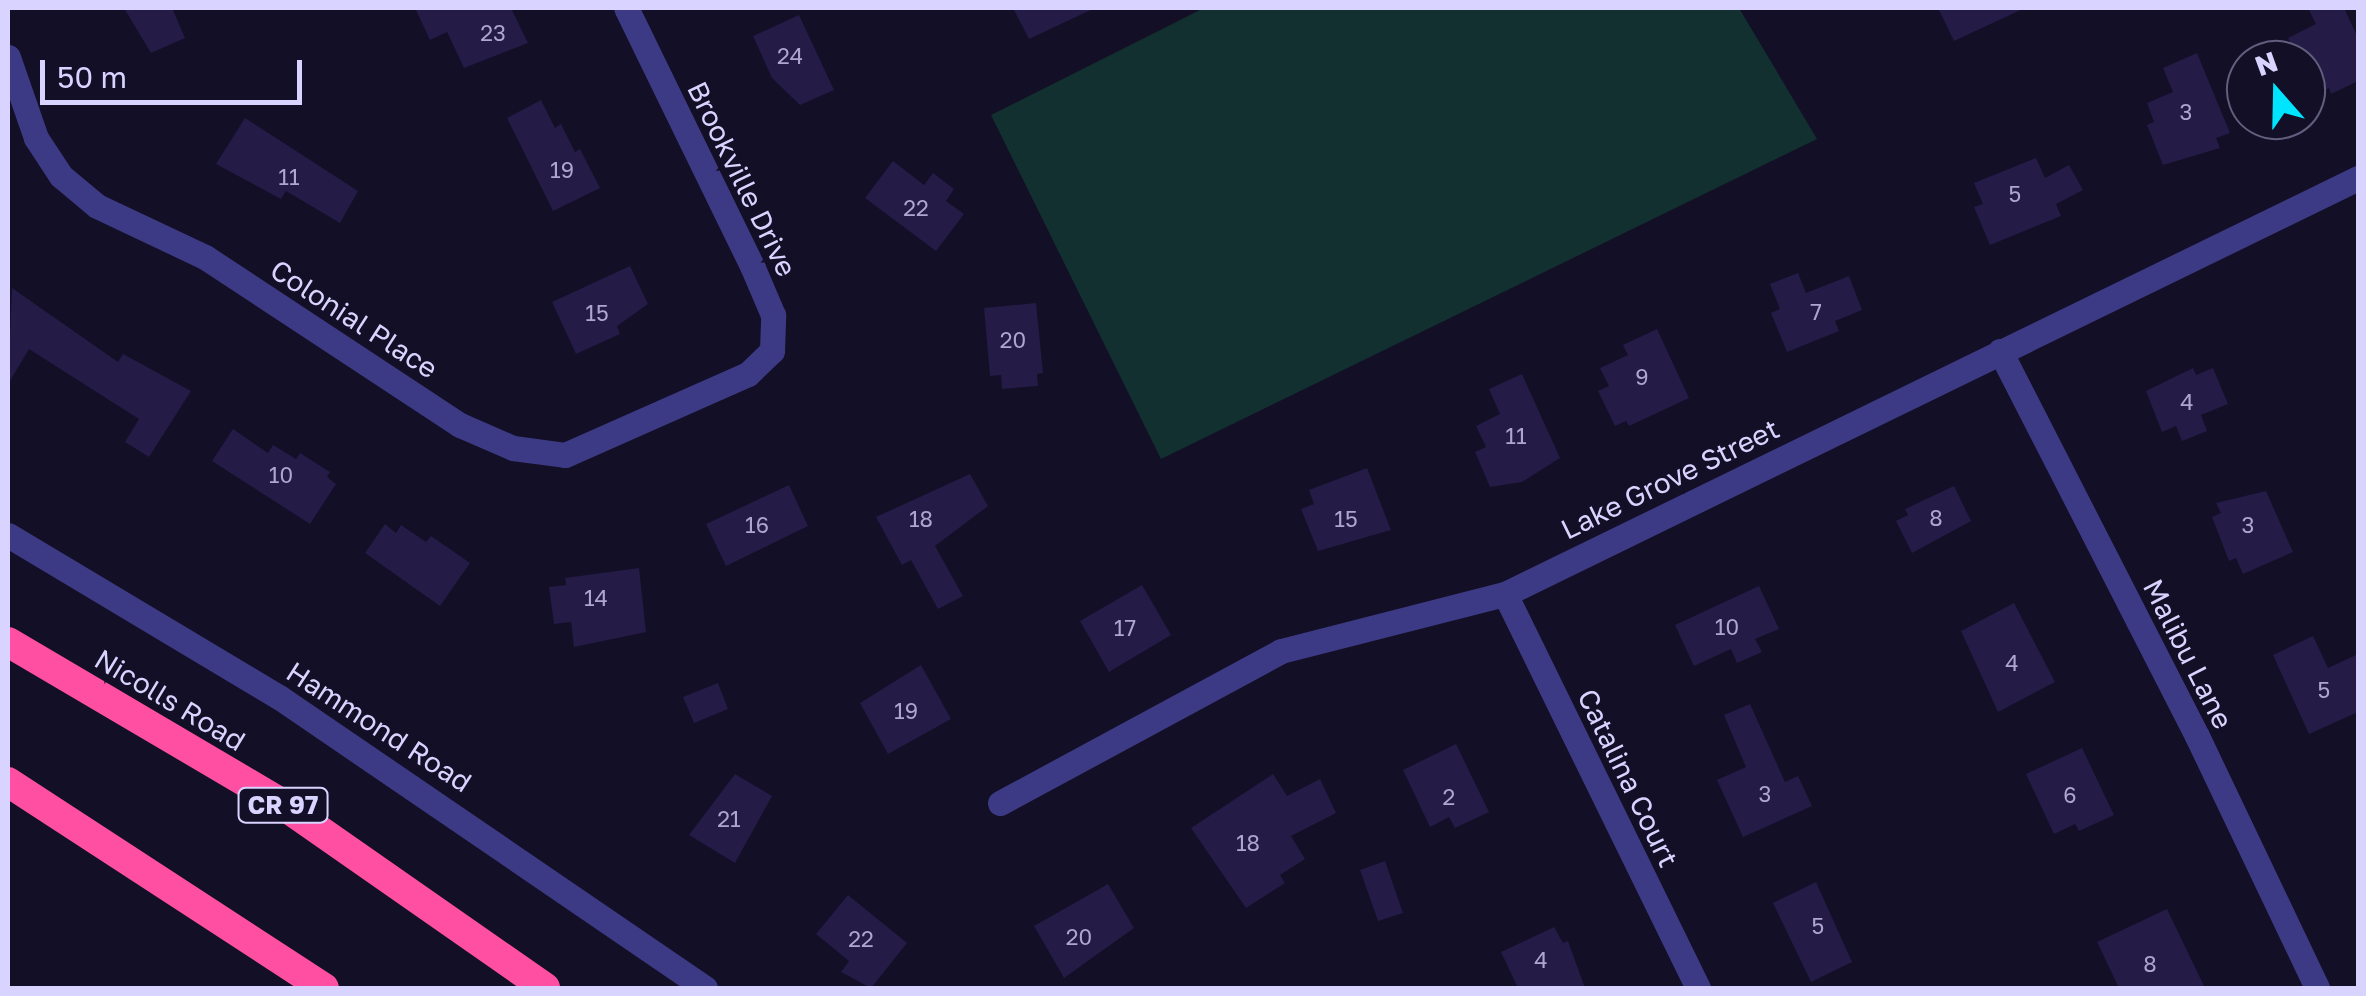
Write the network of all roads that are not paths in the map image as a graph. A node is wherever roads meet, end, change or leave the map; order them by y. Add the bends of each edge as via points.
1 (626, 8) edge
2 (8, 57) edge
3 (2358, 178) edge
4 (2000, 351) junction
5 (748, 374) joint
6 (8, 534) edge
7 (1505, 594) junction
8 (8, 642) edge
9 (8, 782) edge
10 (1000, 804) dead end
11 (324, 988) edge
12 (545, 988) edge
13 (706, 988) edge
14 (1698, 988) edge
15 (2316, 988) edge

1 - 5 street, Brookville Drive via 773,315 772,351
2 - 5 street, Colonial Place via 36,138 61,176 97,206 205,257 460,425 512,448 565,455
3 - 4 street, Lake Grove Street
4 - 7 street, Lake Grove Street
4 - 15 street, Malibu Lane via 2197,736
6 - 13 street, Hammond Road via 279,696
7 - 10 street, Lake Grove Street via 1281,652
7 - 14 street, Catalina Court
8 - 12 highway, Nicolls Road / CR 97 via 276,800
9 - 11 highway

